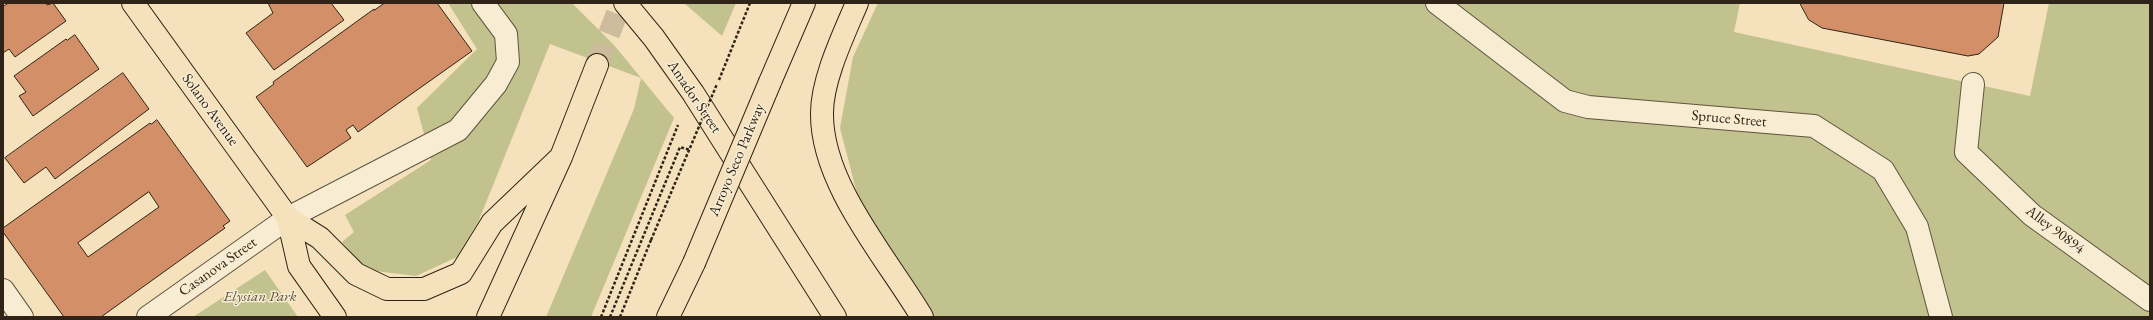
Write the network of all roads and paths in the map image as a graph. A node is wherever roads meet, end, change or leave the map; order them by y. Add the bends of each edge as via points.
1 (133, 3) edge
2 (483, 3) edge
3 (625, 3) edge
4 (750, 3) edge
5 (804, 3) edge
6 (857, 3) edge
7 (1437, 3) edge
8 (597, 65) tunnel mouth
9 (1973, 84) dead end
10 (693, 93) junction
11 (690, 150) junction
12 (561, 157) junction
13 (288, 218) junction
14 (3, 290) edge
15 (2150, 300) edge
16 (22, 317) edge
17 (148, 317) edge
18 (335, 317) edge
19 (488, 317) edge
20 (601, 317) edge
21 (610, 317) edge
22 (620, 317) edge
23 (668, 317) edge
24 (835, 317) edge
25 (922, 317) edge
26 (1941, 317) edge

1 - 13 main road, Solano Avenue
2 - 13 street, Casanova Street via 506,34 508,62 496,84 458,130
3 - 10 main road, Amador Street via 654,38
4 - 11 path, bridge
5 - 23 main road, Arroyo Seco Parkway, bridge via 694,264
6 - 25 main road via 827,82 822,112 825,144 851,208
7 - 26 street, Spruce Street via 1565,101 1588,106 1814,126 1883,170 1917,227
8 - 12 main road
9 - 15 street, Alley 90894 via 1966,152 2032,216
10 - 20 path
10 - 24 main road, Amador Street
11 - 21 path via 680,147
11 - 22 path, bridge
12 - 13 main road via 492,223 461,273 424,289 387,289 356,274 320,238
12 - 19 main road
13 - 17 street, Casanova Street
13 - 18 main road via 299,266
14 - 16 street

